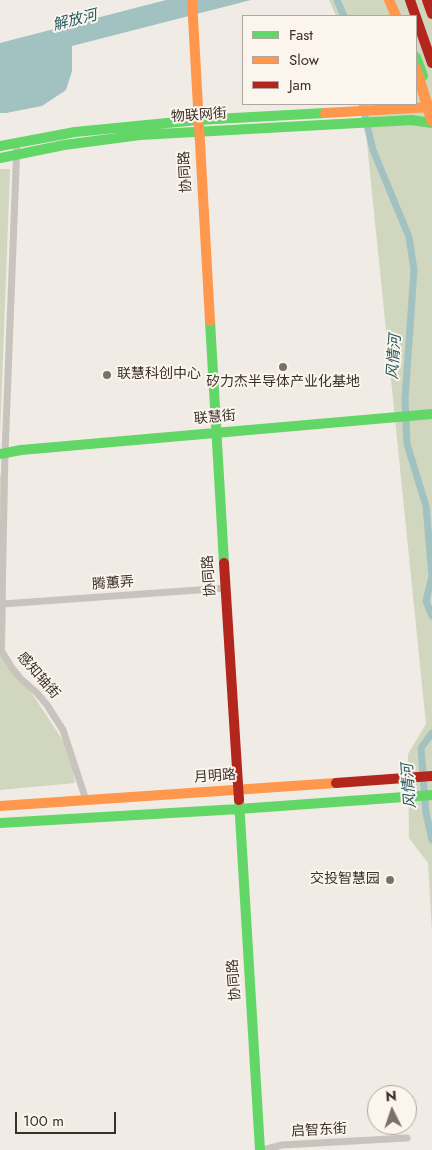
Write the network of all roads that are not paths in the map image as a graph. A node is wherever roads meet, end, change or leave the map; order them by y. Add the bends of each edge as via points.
1 (192, 0) edge
2 (389, 0) edge
3 (395, 0) edge
4 (410, 0) edge
5 (427, 0) edge
6 (432, 14) edge
7 (396, 15) edge
8 (401, 15) edge
9 (415, 15) edge
10 (417, 20) edge
11 (417, 60) edge
12 (432, 63) edge
13 (417, 72) edge
14 (432, 106) edge
15 (376, 116) junction
16 (432, 122) edge
17 (198, 125) junction
18 (0, 146) edge
19 (17, 148) junction
20 (0, 158) edge
21 (432, 414) edge
22 (216, 433) junction
23 (3, 454) edge
24 (226, 588) junction
25 (2, 604) junction
26 (432, 776) edge
27 (239, 790) junction
28 (432, 795) edge
29 (86, 800) junction
30 (0, 806) edge
31 (239, 809) junction
32 (0, 823) edge
33 (407, 1138) dead end
34 (262, 1150) edge

1 - 17 main road, 协同路
2 - 7 main road
3 - 8 main road
4 - 9 main road
5 - 6 main road
10 - 12 main road
11 - 14 main road
13 - 16 main road, bridge
14 - 15 main road, 物联网街
15 - 16 main road, 物联网街
15 - 17 main road, 物联网街
17 - 19 main road, 物联网街 via 75,132
17 - 22 main road, 协同路
18 - 19 main road, 物联网街
19 - 20 main road, 物联网街
19 - 23 street, 感知轴街
21 - 22 main road, 联慧街
22 - 23 main road, 联慧街
22 - 24 main road, 协同路
23 - 25 street, 感知轴街
24 - 25 street, 腾蕙弄
24 - 27 main road, 协同路
25 - 29 street, 感知轴街 via 1,650 20,678 47,705 63,730
26 - 27 main road, 月明路
27 - 29 main road, 月明路
27 - 31 main road, 协同路
28 - 31 main road
29 - 30 main road, 月明路
31 - 32 main road
31 - 34 main road, 协同路
33 - 34 street, 启智东街 via 282,1145

